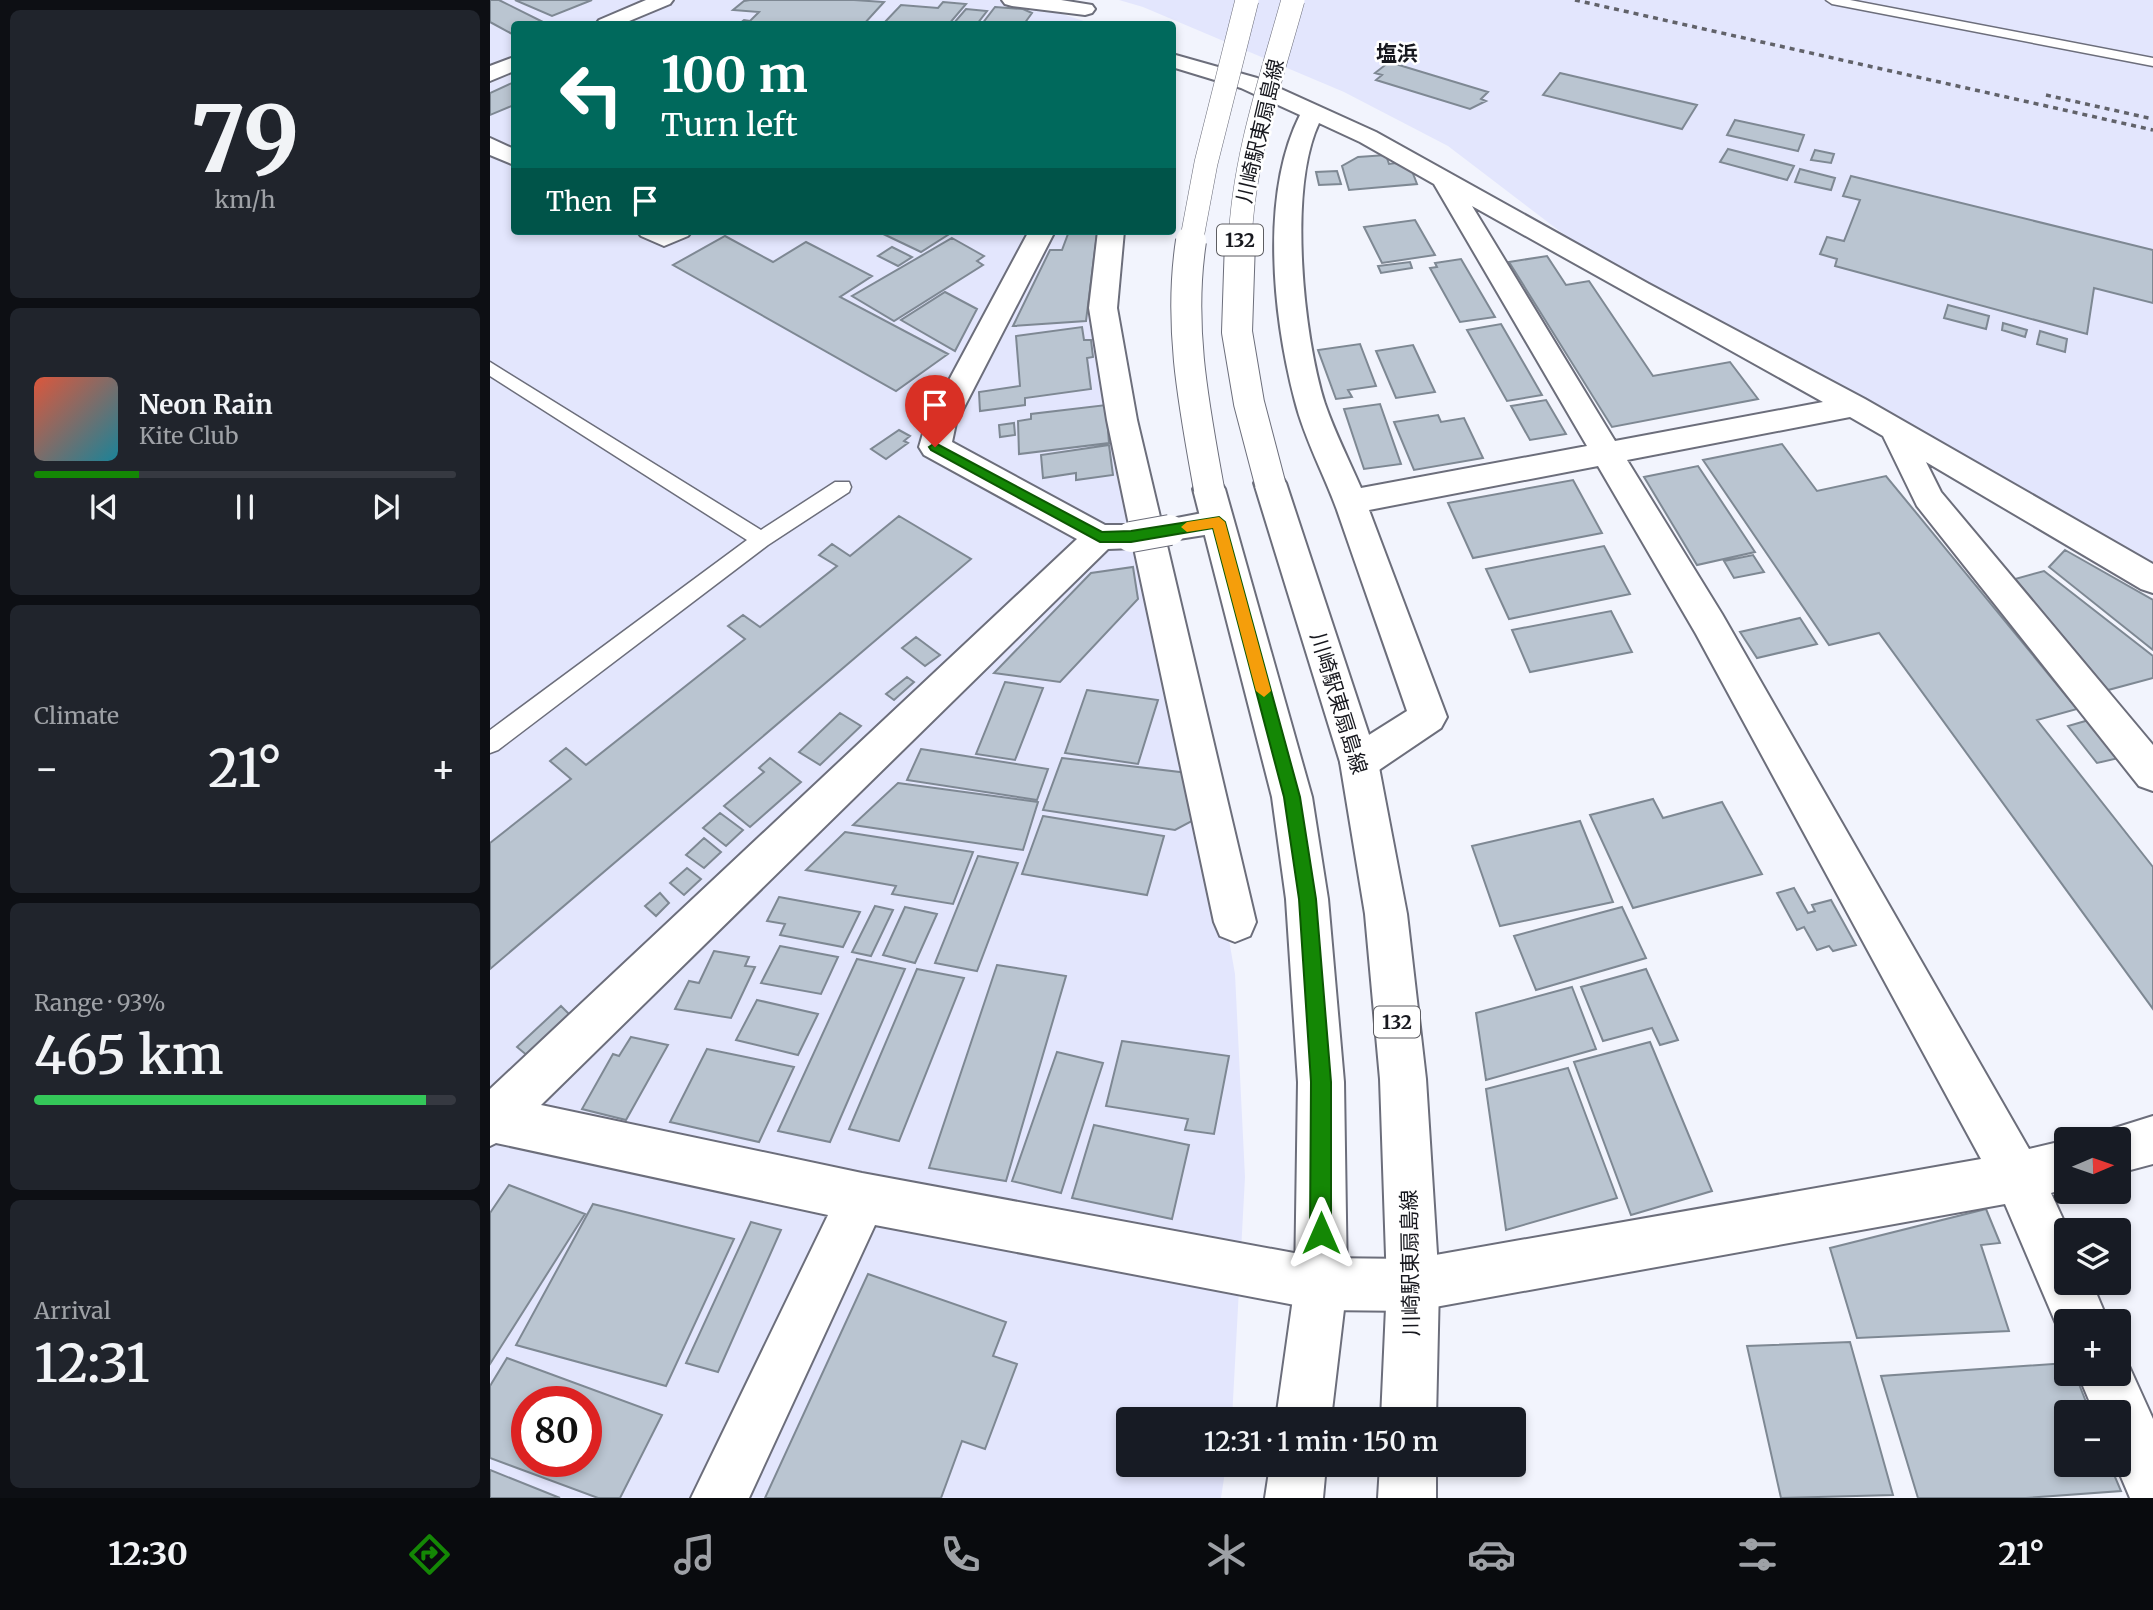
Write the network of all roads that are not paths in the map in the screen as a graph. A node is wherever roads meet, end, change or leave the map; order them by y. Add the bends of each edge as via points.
1 (663, 0) edge
2 (1012, 0) edge
3 (1247, 0) edge
4 (1293, 0) edge
5 (1832, 0) edge
6 (1086, 9) edge
7 (613, 21) edge
8 (1176, 61) edge
9 (2153, 62) edge
10 (511, 64) edge
11 (490, 74) edge
12 (1313, 111) junction
13 (490, 145) edge
14 (511, 156) edge
15 (1443, 179) junction
16 (1040, 235) edge
17 (1111, 235) edge
18 (490, 368) edge
19 (1854, 406) junction
20 (1896, 432) junction
21 (1605, 453) junction
22 (842, 486) dead end
23 (1350, 502) junction
24 (1219, 522) junction
25 (1115, 537) junction
26 (761, 540) junction
27 (2153, 580) edge
28 (490, 743) edge
29 (1359, 762) junction
30 (2153, 774) edge
31 (1235, 922) dead end
32 (491, 1120) edge
33 (2153, 1139) edge
34 (2132, 1145) edge
35 (2054, 1167) edge
36 (2018, 1177) junction
37 (862, 1198) junction
38 (1321, 1284) junction
39 (1413, 1284) junction
40 (2077, 1309) edge
41 (2110, 1386) edge
42 (1306, 1407) edge
43 (1409, 1407) edge
44 (1297, 1477) edge
45 (1408, 1477) edge
46 (2153, 1484) edge
47 (720, 1498) edge
48 (1294, 1498) edge
49 (1407, 1498) edge

1 - 7 main road
2 - 6 main road
3 - 24 main road, 川崎駅東扇島線 / 132, bridge via 1194,210 1185,330 1195,411
4 - 29 main road, 川崎駅東扇島線 / 132, bridge via 1258,125 1241,216 1237,332 1270,483
5 - 9 lane
8 - 12 main road via 1249,83
10 - 11 main road
12 - 15 main road
12 - 23 main road via 1299,140 1292,177 1288,229 1292,312 1310,403
13 - 14 main road
15 - 19 main road
15 - 21 main road
16 - 25 main road via 941,424 935,447
17 - 31 main road via 1102,308 1122,420
18 - 26 lane
19 - 20 main road
19 - 21 main road
20 - 27 main road
20 - 30 main road via 1928,498
21 - 23 main road
21 - 36 main road via 1709,624
22 - 26 lane
23 - 29 main road via 1428,717
24 - 25 main road, bridge
24 - 38 main road, 川崎駅東扇島線 / 132 via 1292,797 1307,899 1321,1082
25 - 32 main road
26 - 28 lane
29 - 39 main road, 川崎駅東扇島線 / 132 via 1386,914 1404,1079
32 - 37 main road
33 - 34 main road
35 - 36 main road
36 - 39 main road
36 - 40 main road
37 - 38 main road
37 - 47 main road
38 - 39 main road
38 - 42 main road, 川崎駅東扇島線 / 132
39 - 43 main road, 川崎駅東扇島線 / 132
41 - 46 main road
44 - 48 main road
45 - 49 main road

